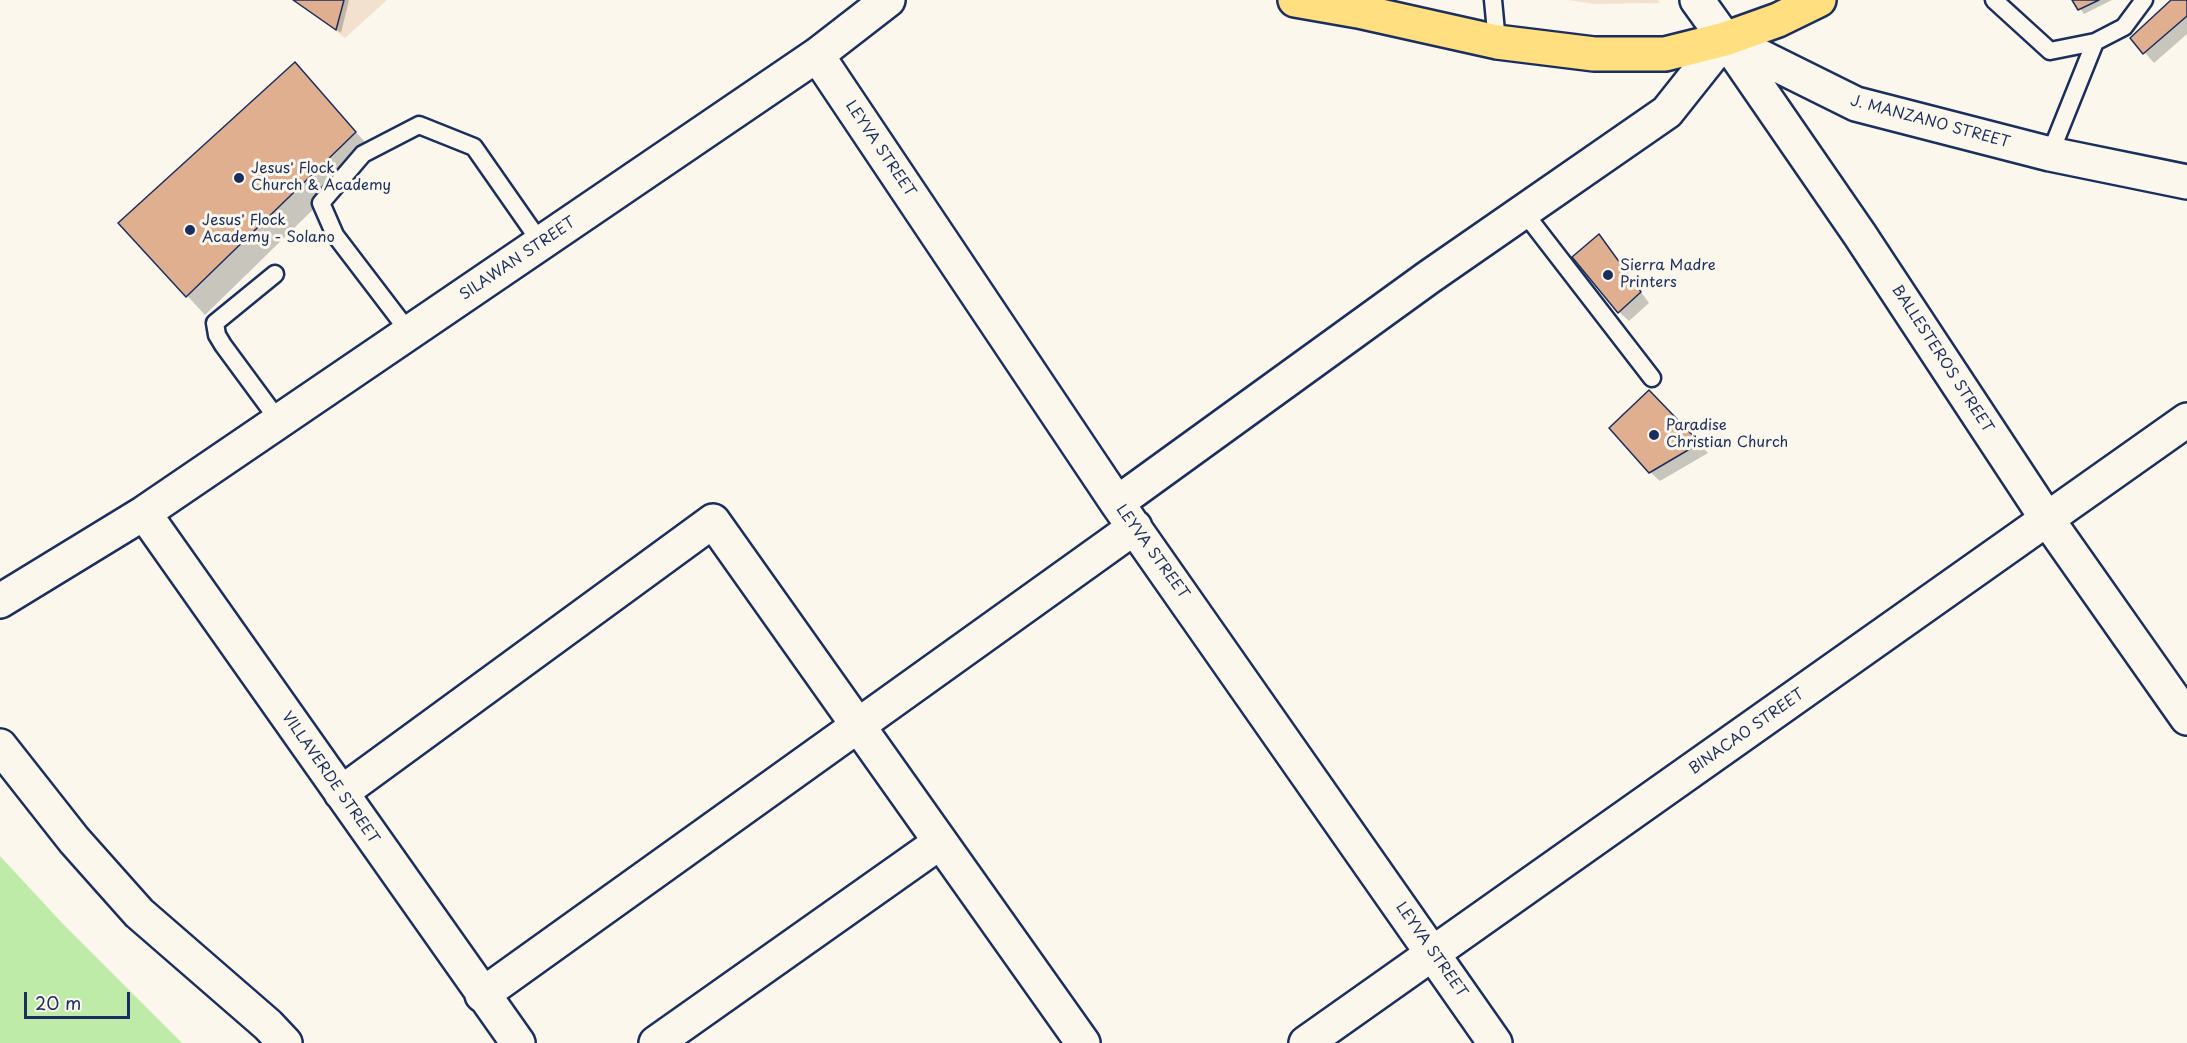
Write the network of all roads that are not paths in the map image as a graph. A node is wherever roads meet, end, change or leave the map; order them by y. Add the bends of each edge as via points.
1 (888, 0) edge
2 (1295, 0) edge
3 (1493, 0) edge
4 (1698, 0) edge
5 (1819, 0) edge
6 (1994, 0) edge
7 (2144, 0) edge
8 (1725, 39) junction
9 (1497, 42) junction
10 (2095, 42) junction
11 (817, 55) junction
12 (2050, 154) junction
13 (2187, 182) edge
14 (1523, 211) junction
15 (541, 243) junction
16 (275, 274) dead end
17 (409, 332) junction
18 (1652, 378) dead end
19 (2187, 420) edge
20 (279, 421) junction
21 (144, 513) junction
22 (1126, 515) junction
23 (2047, 519) junction
24 (0, 601) edge
25 (2187, 718) edge
26 (856, 725) junction
27 (0, 746) edge
28 (340, 793) junction
29 (939, 843) junction
30 (1434, 955) junction
31 (482, 995) junction
32 (285, 1043) edge
33 (518, 1043) edge
34 (656, 1043) edge
35 (1083, 1043) edge
36 (1306, 1043) edge
37 (1495, 1043) edge

1 - 11 street, SILAWAN STREET
2 - 9 main road via 1358,10
3 - 9 lane
4 - 8 street, BALLESTEROS STREET
5 - 8 main road
6 - 10 lane via 2050,51
7 - 10 lane via 2124,27
8 - 9 main road via 1665,54 1594,54
8 - 12 street, J. MANZANO STREET via 1856,104
8 - 14 street via 1666,112
8 - 23 street, BALLESTEROS STREET
10 - 12 lane
11 - 15 street, SILAWAN STREET
11 - 22 street, LEYVA STREET
12 - 13 street, J. MANZANO STREET
14 - 18 lane
14 - 22 street
15 - 17 street, SILAWAN STREET
15 - 17 lane via 474,147 419,125 363,153 321,202 335,235
16 - 20 lane via 216,323 223,345
17 - 20 street, SILAWAN STREET
19 - 23 street, BINACAO STREET
20 - 21 street, SILAWAN STREET
21 - 24 street, SILAWAN STREET
21 - 28 street, VILLAVERDE STREET
22 - 26 street
22 - 30 street, LEYVA STREET
23 - 25 street, BALLESTEROS STREET
23 - 30 street, BINACAO STREET
26 - 28 street via 713,521
26 - 29 street
26 - 31 street
27 - 32 street via 74,840 139,913
28 - 31 street, VILLAVERDE STREET
29 - 34 street
29 - 35 street
30 - 36 street, BINACAO STREET
30 - 37 street, LEYVA STREET
31 - 33 street, VILLAVERDE STREET

